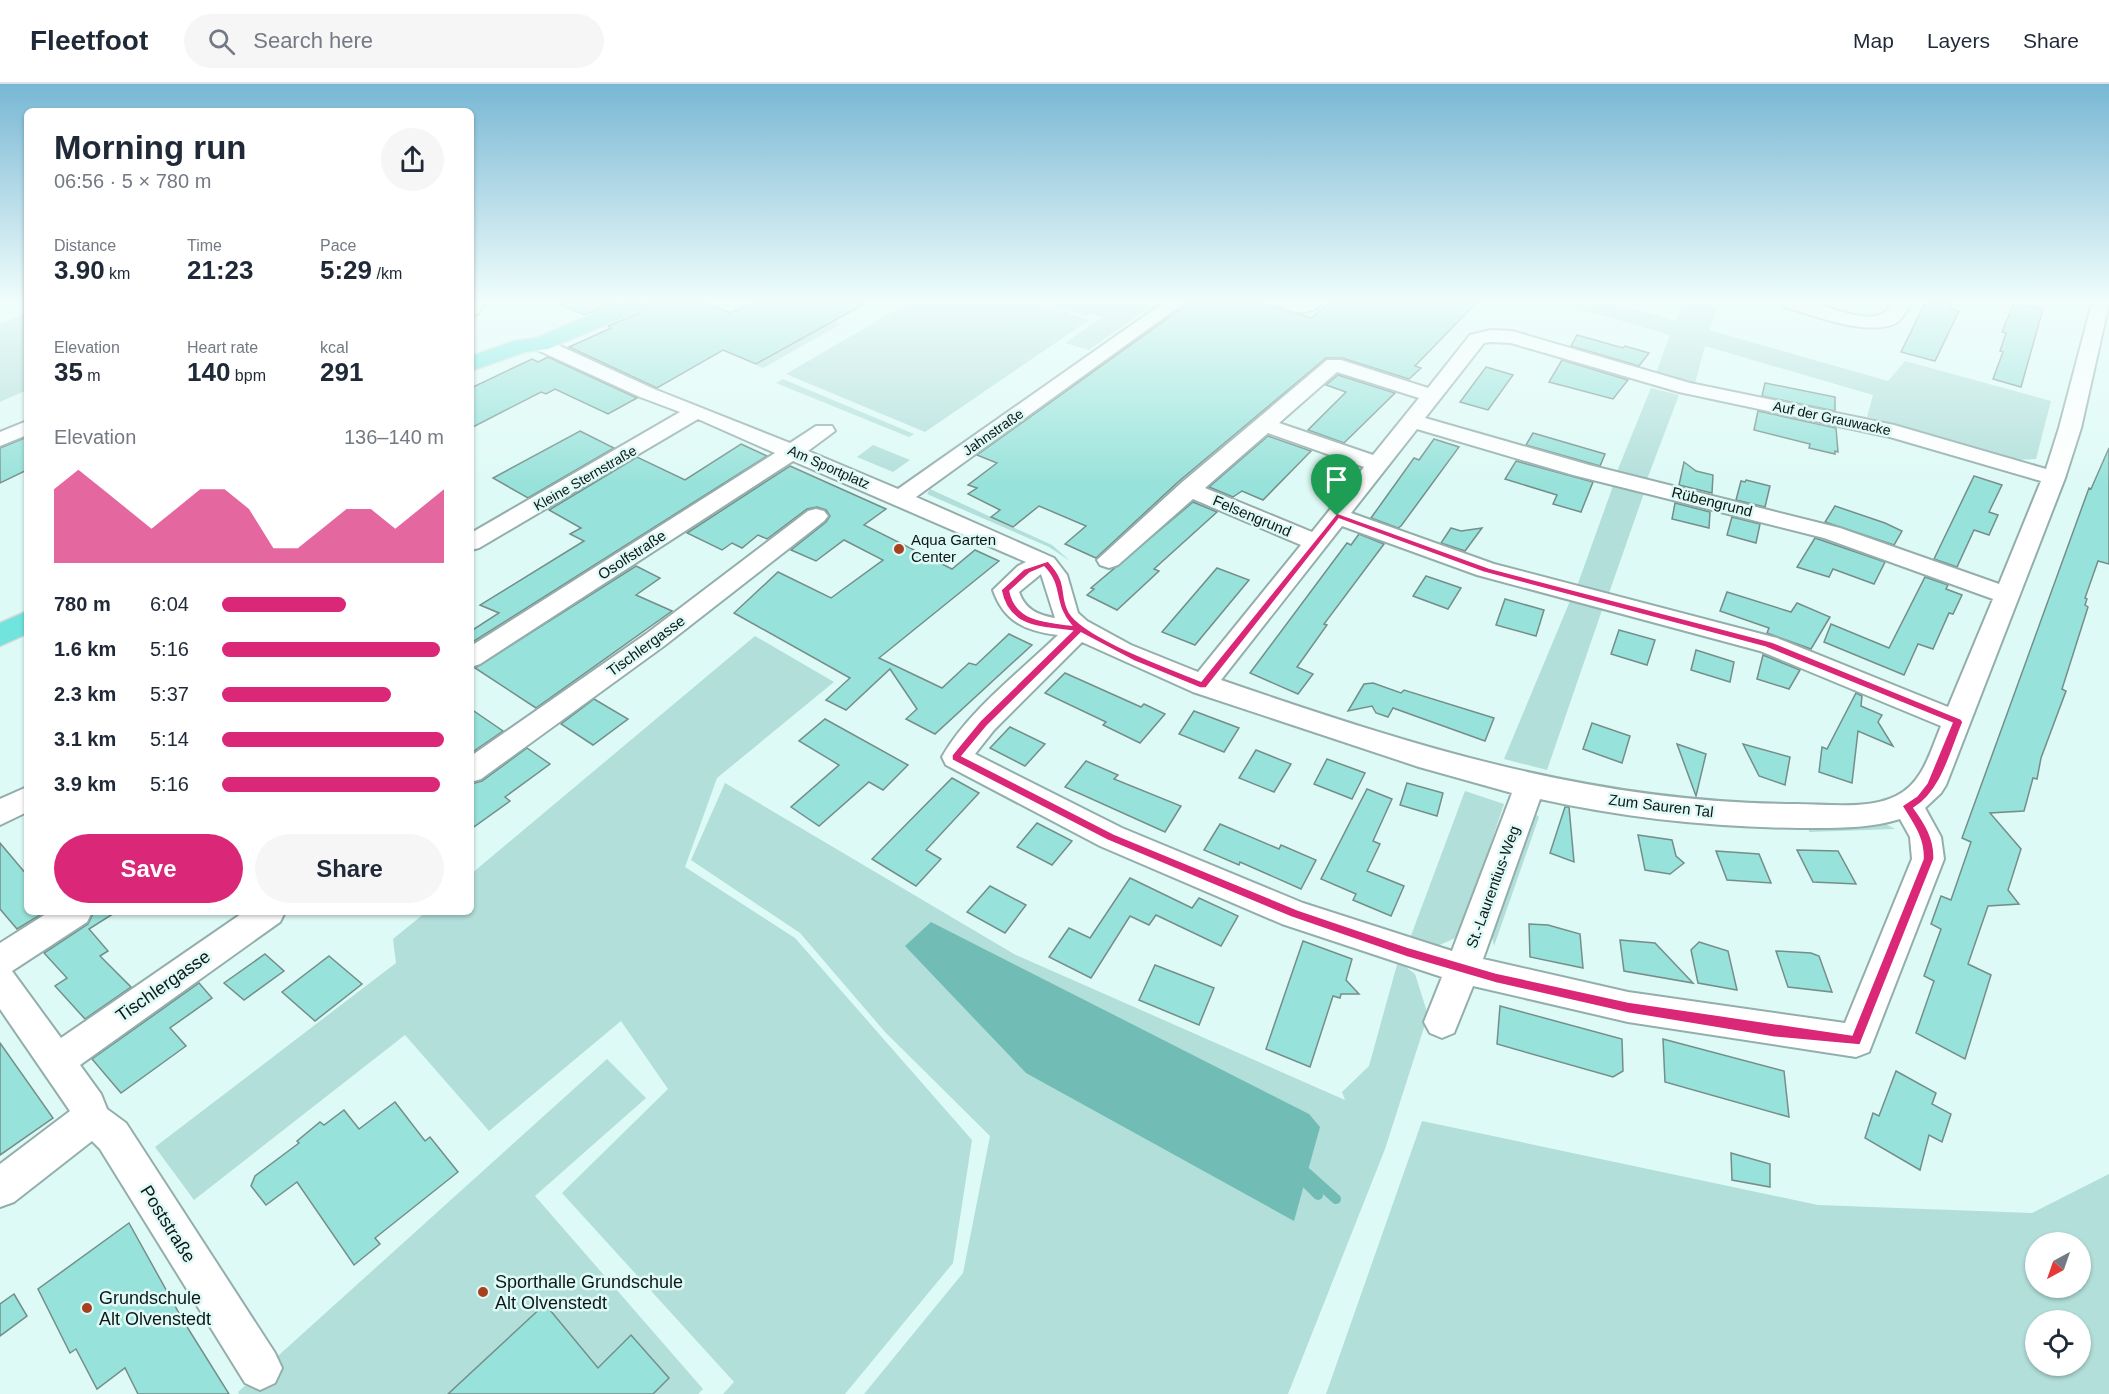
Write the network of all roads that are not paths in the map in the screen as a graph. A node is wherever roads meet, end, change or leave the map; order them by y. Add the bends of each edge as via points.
1 (491, 364) edge
2 (584, 364) edge
3 (1089, 364) edge
4 (1334, 364) edge
5 (1334, 364) edge
6 (1457, 364) edge
7 (1606, 364) edge
8 (2086, 364) edge
9 (474, 369) edge
10 (1432, 396) junction
11 (697, 411) junction
12 (1412, 421) junction
13 (1265, 425) junction
14 (24, 428) edge
15 (824, 430) dead end
16 (0, 440) edge
17 (792, 451) junction
18 (1378, 464) junction
19 (2054, 478) junction
20 (1188, 489) junction
21 (900, 498) junction
22 (816, 516) dead end
23 (1337, 516) junction
24 (474, 541) edge
25 (1317, 542) junction
26 (1109, 560) dead end
27 (1045, 563) junction
28 (2008, 596) junction
29 (24, 623) edge
30 (1080, 629) junction
31 (0, 636) edge
32 (474, 656) edge
33 (1203, 685) junction
34 (1958, 722) junction
35 (474, 769) edge
36 (1529, 785) junction
37 (24, 800) edge
38 (1907, 806) junction
39 (0, 813) edge
40 (71, 915) edge
41 (265, 915) edge
42 (0, 961) edge
43 (1463, 969) junction
44 (0, 981) edge
45 (1442, 1022) dead end
46 (57, 1061) junction
47 (87, 1118) junction
48 (0, 1188) edge
49 (260, 1368) dead end

1 - 9 main road
2 - 11 street, Am Sportplatz
3 - 21 street, Jahnstraße
4 - 10 street, Felsengrund
5 - 13 street, Felsengrund
6 - 10 street, Auf der Grauwacke
7 - 19 street, Auf der Grauwacke via 1686,388 1884,429
8 - 19 street, Zum Sauren Tal
10 - 12 street, Auf der Grauwacke
11 - 17 street, Am Sportplatz
11 - 24 street, Kleine Sternstraße
12 - 18 street, Auf der Grauwacke
12 - 28 street, Rübengrund via 1581,470 1832,533
13 - 18 street
13 - 20 street, Felsengrund
14 - 16 street
15 - 17 street, Osolfstraße
17 - 21 street, Am Sportplatz
17 - 32 street, Osolfstraße
18 - 23 street, Auf der Grauwacke
19 - 28 street, Zum Sauren Tal
20 - 25 street, Felsengrund
20 - 26 street, Felsengrund
21 - 27 street, Am Sportplatz
22 - 35 street, Tischlergasse via 655,640
23 - 25 street, Auf der Grauwacke
23 - 34 street via 1486,570 1768,644
25 - 33 street, Auf der Grauwacke
27 - 30 street via 1059,583 1064,612
27 - 30 street via 1027,571 1006,590 1008,604 1035,623
28 - 34 street, Zum Sauren Tal
29 - 31 main road
30 - 33 street, Zum Sauren Tal
30 - 43 street via 984,723 956,757 1110,837 1207,878 1294,914
33 - 36 street, Zum Sauren Tal via 1465,769
34 - 38 street, Zum Sauren Tal via 1931,785 1920,799
36 - 38 street, Zum Sauren Tal via 1613,802 1758,817 1841,815
36 - 43 street, St.-Laurentius-Weg
37 - 39 street
38 - 43 street via 1922,827 1928,859 1856,1041 1628,1008
40 - 42 street
41 - 46 street, Tischlergasse
43 - 45 street, St.-Laurentius-Weg
44 - 46 street
46 - 47 street via 88,1106
47 - 48 street
47 - 49 street, Poststraße via 113,1136

